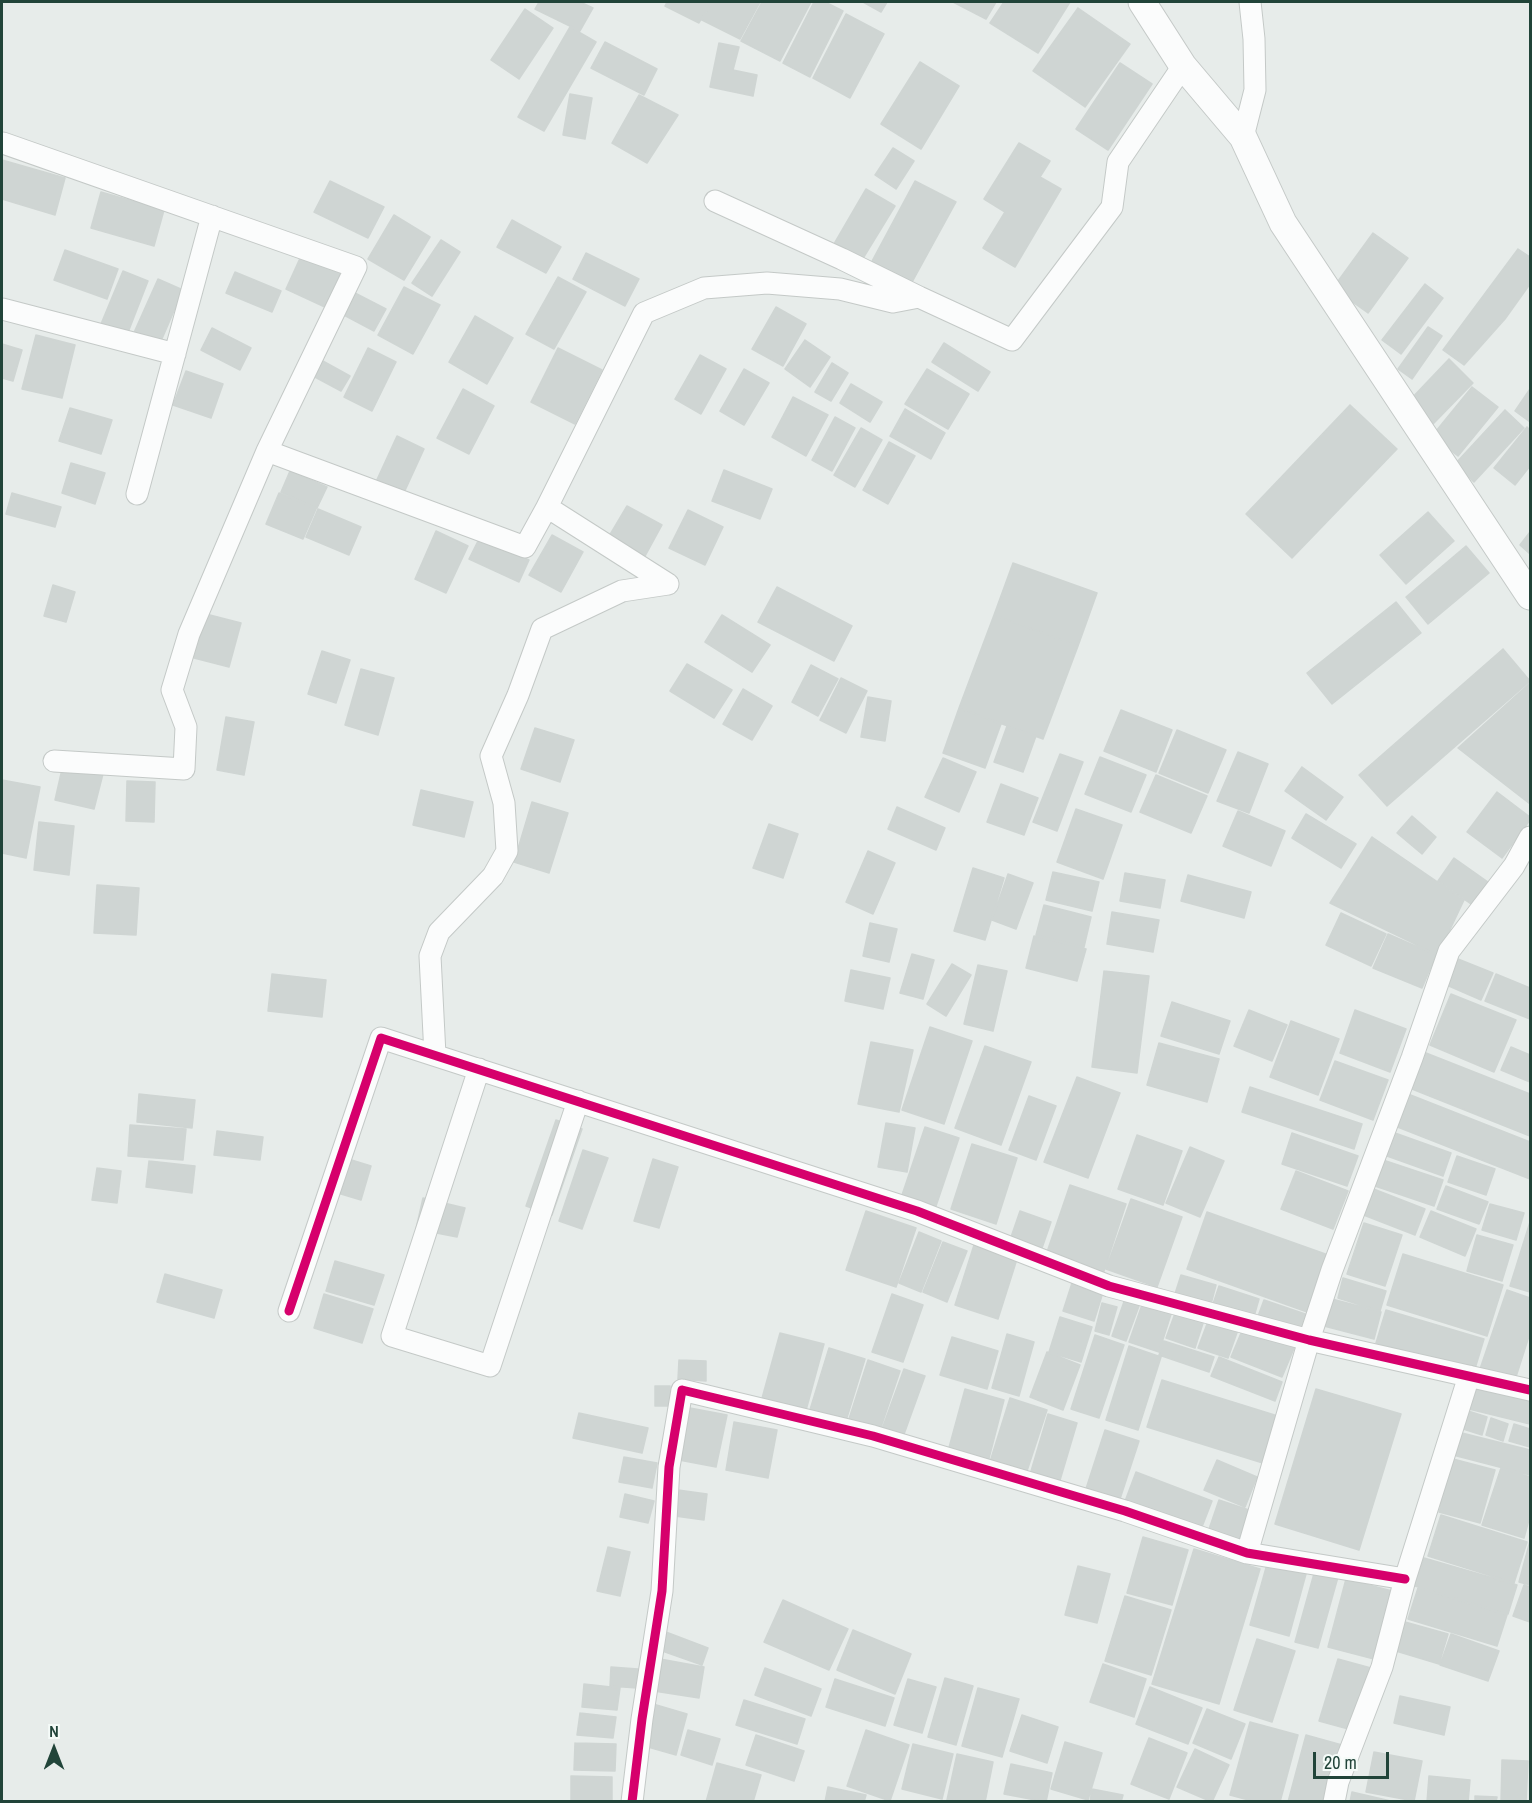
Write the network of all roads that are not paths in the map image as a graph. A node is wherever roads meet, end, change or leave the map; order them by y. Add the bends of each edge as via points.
1 (1142, 2) edge
2 (1250, 2) edge
3 (1184, 66) junction
4 (1243, 137) junction
5 (3, 143) edge
6 (715, 201) dead end
7 (212, 216) junction
8 (919, 297) junction
9 (2, 309) edge
10 (175, 354) junction
11 (267, 451) junction
12 (137, 494) dead end
13 (547, 507) junction
14 (1530, 596) edge
15 (54, 761) dead end
16 (1530, 837) edge
17 (435, 1055) junction
18 (479, 1069) junction
19 (578, 1101) junction
20 (290, 1311) dead end
21 (1309, 1340) junction
22 (1469, 1376) junction
23 (1530, 1390) edge
24 (1247, 1552) junction
25 (1405, 1579) junction
26 (632, 1802) edge
27 (1334, 1802) edge

1 - 3 street
2 - 4 street via 1255,90
3 - 4 street
3 - 8 street via 1119,162 1112,207 1012,340
4 - 14 street via 1283,223
5 - 7 street
6 - 8 street
7 - 10 street
7 - 11 street via 356,267
8 - 13 street via 892,302 840,289 767,284 704,288 644,313
9 - 10 street
10 - 12 street
11 - 13 street via 525,547
11 - 15 street via 189,634 172,690 186,727 184,769
13 - 17 street via 668,584 622,591 542,629 491,756 504,803 507,851 493,876 439,932 430,956
16 - 21 street via 1514,866 1449,951
17 - 18 street
17 - 20 street via 381,1038
18 - 19 street
18 - 19 street via 392,1336 490,1366
19 - 21 street via 917,1211 1109,1286
21 - 22 street
21 - 24 street
22 - 23 street
22 - 25 street
24 - 25 street
24 - 26 street via 1125,1511 873,1436 682,1390 669,1467 662,1591
25 - 27 street via 1382,1666

